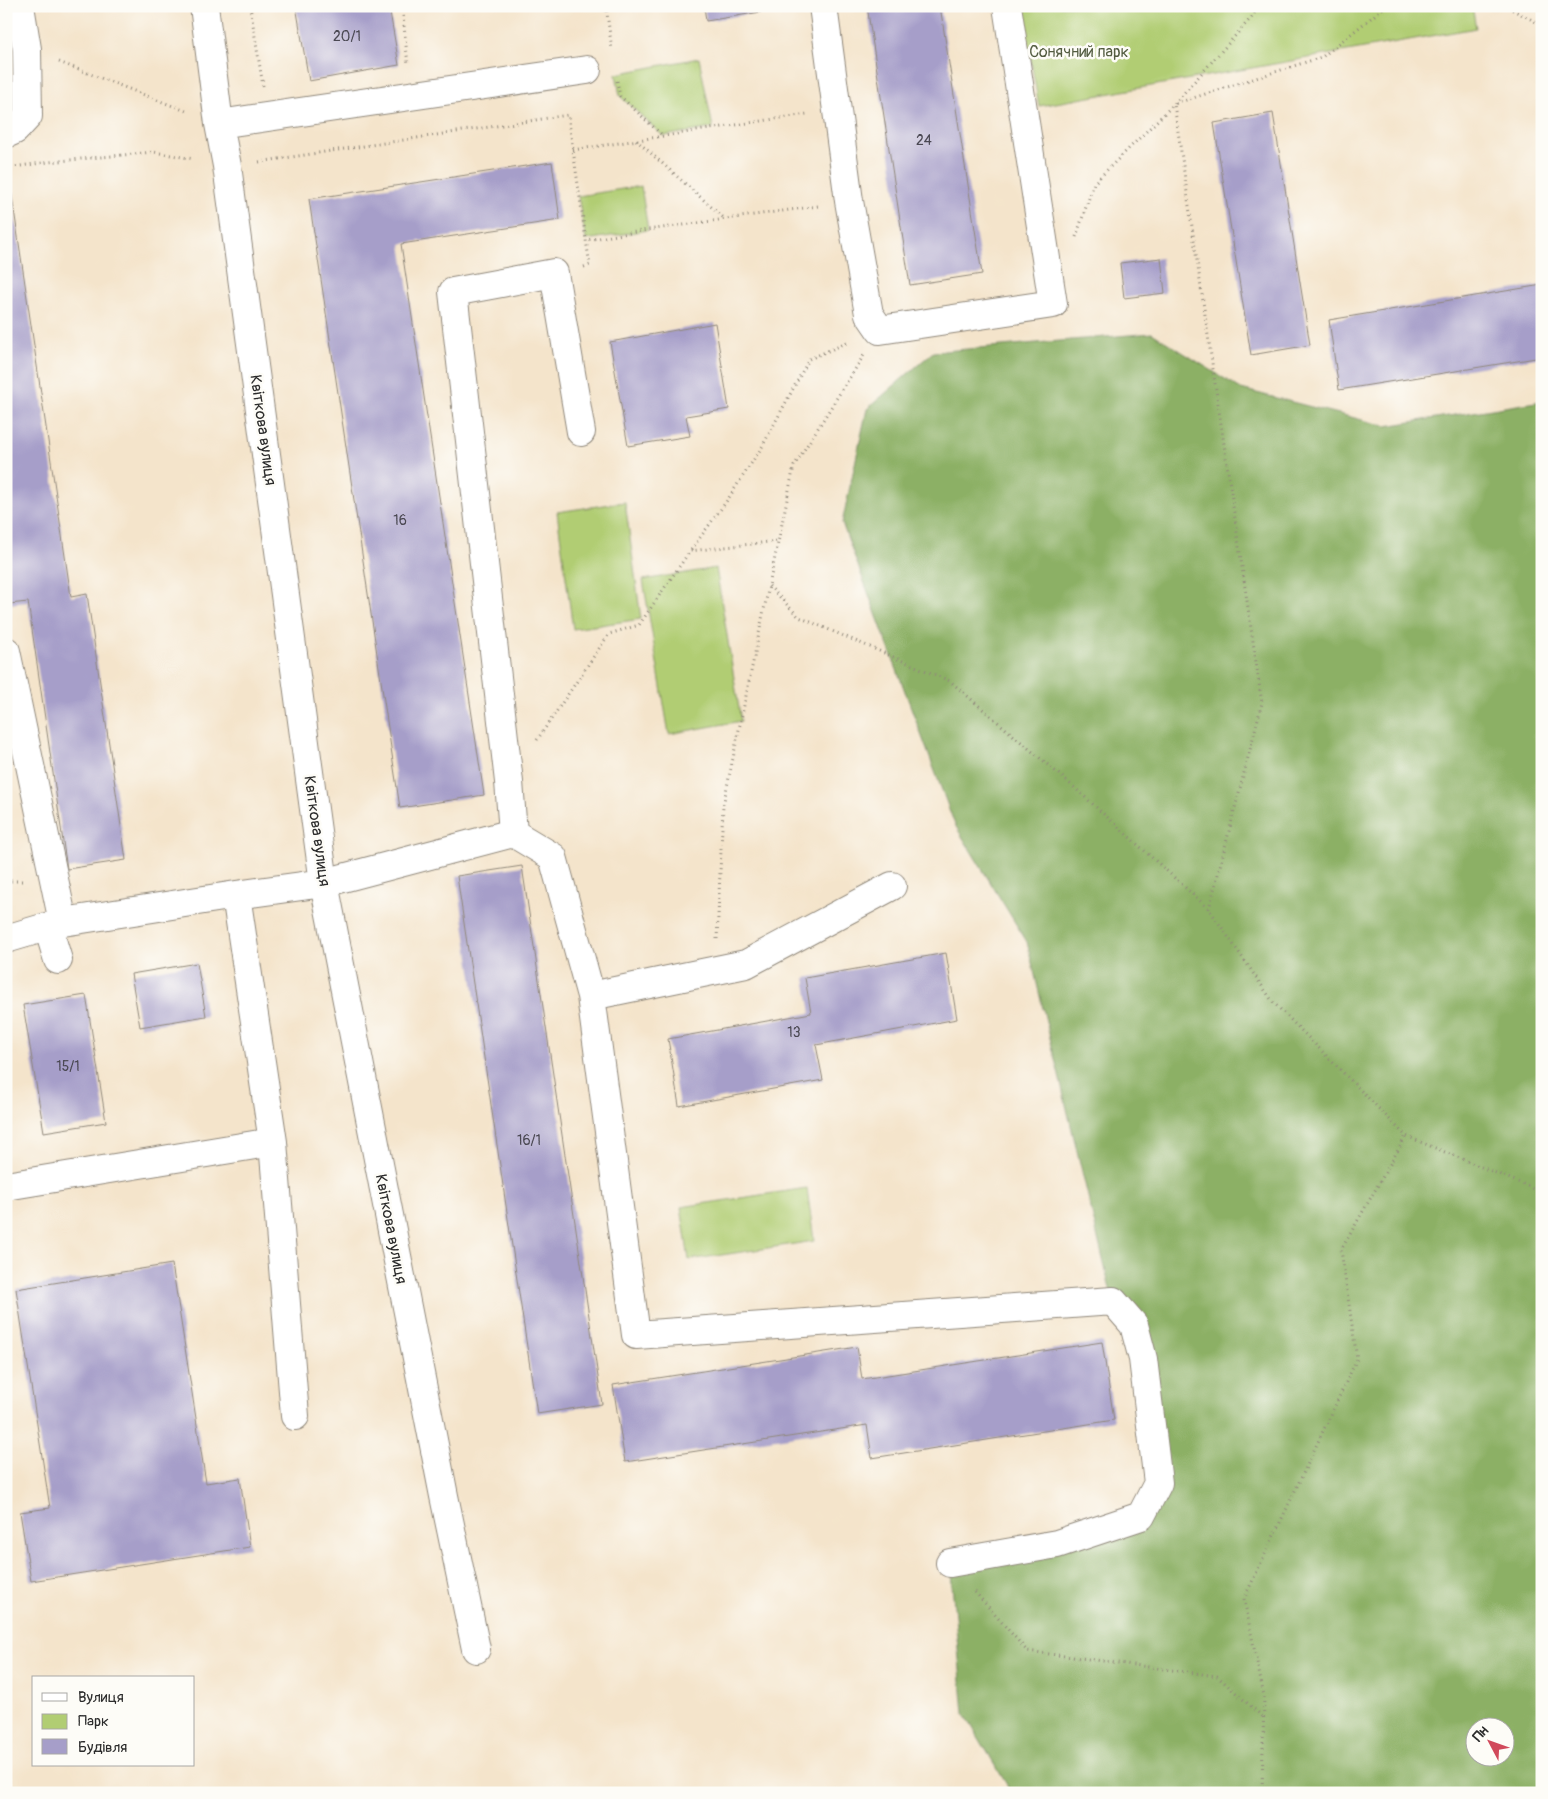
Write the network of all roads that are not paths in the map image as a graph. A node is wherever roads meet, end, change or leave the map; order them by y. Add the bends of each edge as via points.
1 (20, 6) edge
2 (204, 6) edge
3 (823, 6) edge
4 (1007, 6) edge
5 (587, 70) dead end
6 (219, 124) junction
7 (6, 134) edge
8 (581, 432) dead end
9 (6, 651) edge
10 (513, 833) junction
11 (324, 883) junction
12 (892, 886) dead end
13 (236, 895) junction
14 (56, 925) junction
15 (6, 939) edge
16 (58, 960) dead end
17 (590, 996) junction
18 (273, 1142) junction
19 (6, 1186) edge
20 (295, 1416) dead end
21 (950, 1563) road end
22 (476, 1649) dead end

1 - 7 street via 27,49 28,116 15,130
2 - 6 street, Квіткова вулиця
3 - 4 street via 849,201 869,314 880,330 1053,304
5 - 6 street
6 - 11 street, Квіткова вулиця via 228,166
8 - 10 street via 554,273 453,292
9 - 14 street
10 - 11 street
10 - 17 street via 554,857
11 - 13 street
11 - 22 street, Квіткова вулиця
12 - 17 street via 746,964
13 - 14 street
13 - 18 street
14 - 15 street
14 - 16 street
17 - 21 street via 636,1335 1112,1301 1134,1325 1144,1359 1158,1483 1142,1516 1057,1544
18 - 19 street
18 - 20 street

